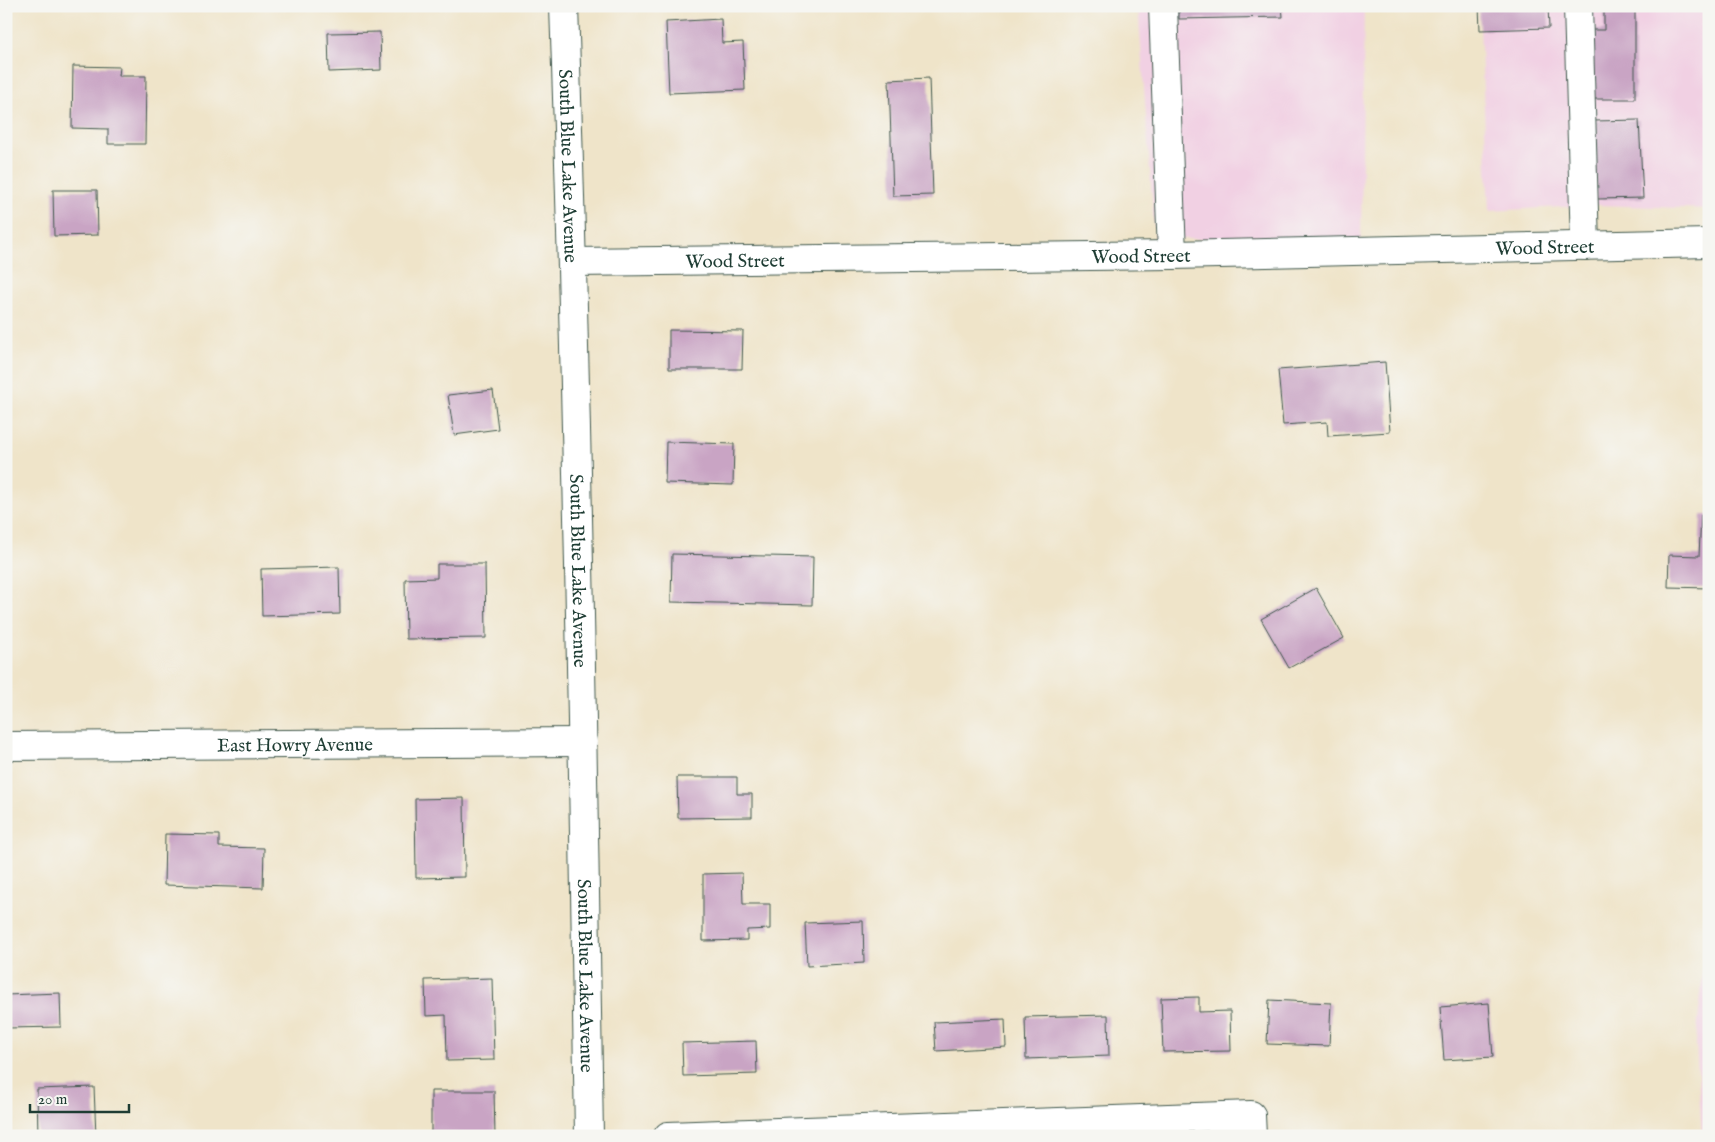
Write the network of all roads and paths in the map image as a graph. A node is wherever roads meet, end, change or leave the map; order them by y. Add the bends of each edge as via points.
1 (564, 6) edge
2 (1163, 6) edge
3 (1578, 6) edge
4 (1709, 244) edge
5 (1585, 246) junction
6 (1172, 255) junction
7 (573, 262) junction
8 (583, 742) junction
9 (6, 746) edge
10 (589, 1136) edge
11 (668, 1136) edge
12 (1252, 1136) edge

1 - 7 street, South Blue Lake Avenue
2 - 6 street
3 - 5 street
4 - 5 street, Wood Street
5 - 6 street, Wood Street
6 - 7 street, Wood Street
7 - 8 street, South Blue Lake Avenue
8 - 9 street, East Howry Avenue
8 - 10 street, South Blue Lake Avenue
11 - 12 street via 1252,1115

